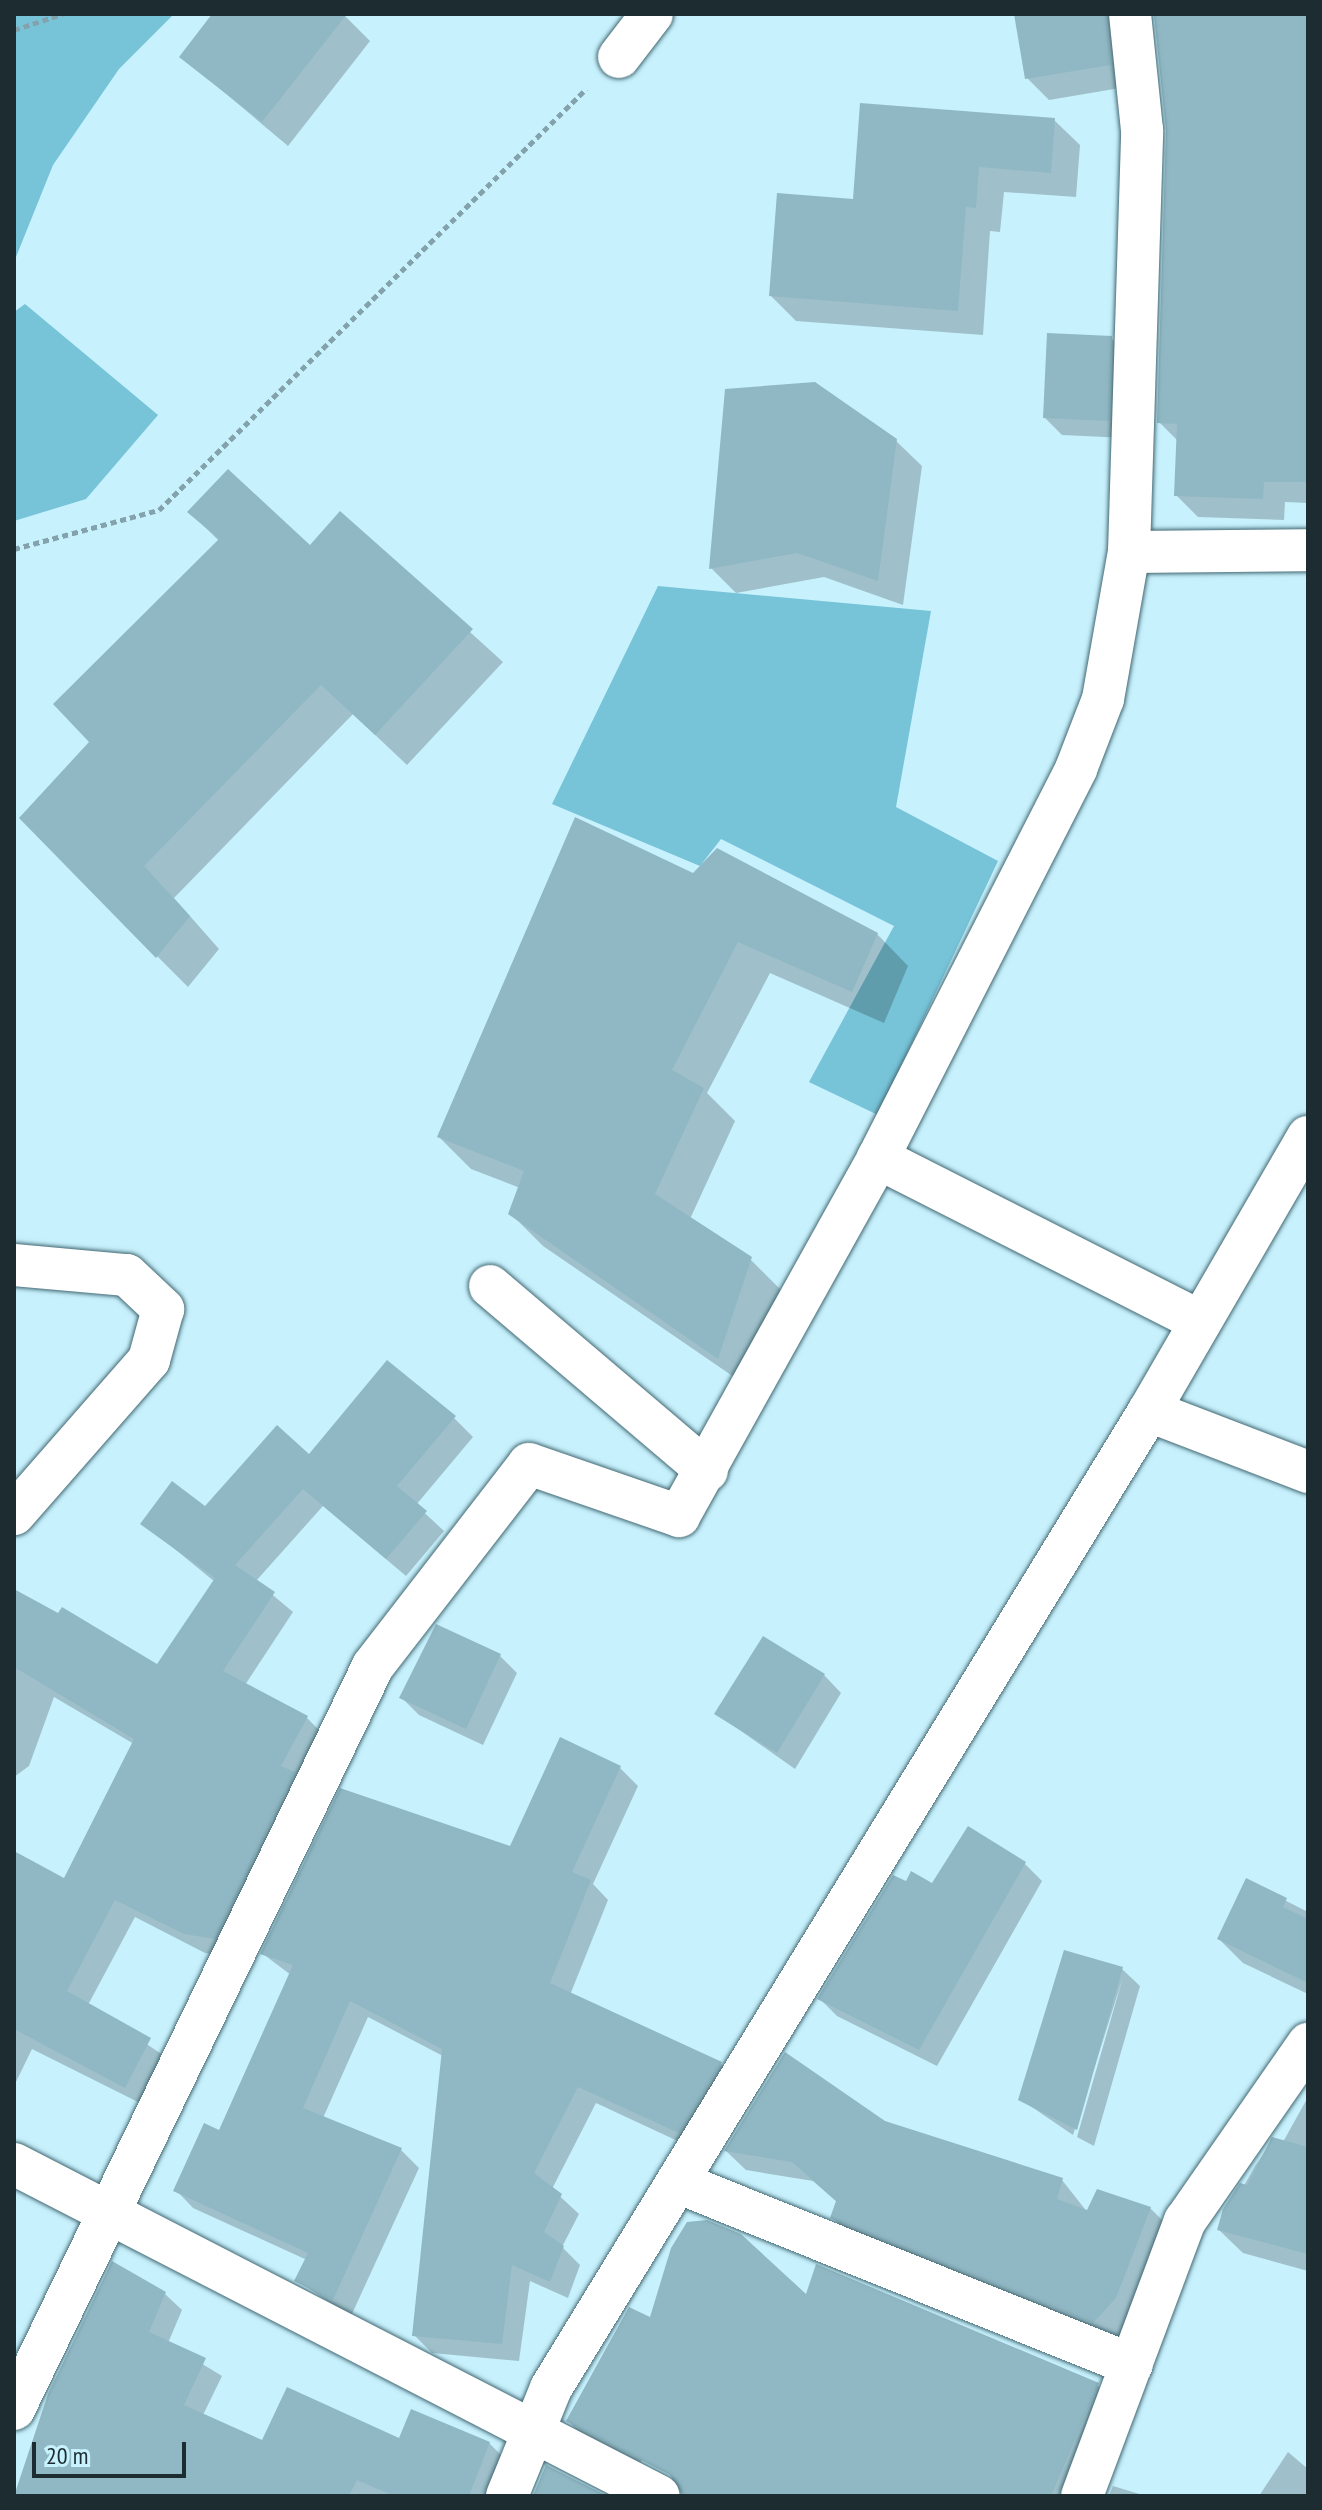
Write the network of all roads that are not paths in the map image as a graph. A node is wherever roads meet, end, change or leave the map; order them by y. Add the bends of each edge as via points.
1 (652, 14) edge
2 (1130, 14) edge
3 (619, 57) road end
4 (1308, 550) edge
5 (1129, 552) junction
6 (1308, 1137) edge
7 (878, 1158) junction
8 (14, 1265) edge
9 (490, 1286) dead end
10 (1197, 1320) junction
11 (1149, 1411) junction
12 (707, 1471) junction
13 (1308, 1472) edge
14 (14, 1514) edge
15 (1308, 2044) edge
16 (14, 2164) edge
17 (677, 2182) junction
18 (108, 2218) junction
19 (1132, 2365) junction
20 (14, 2409) edge
21 (530, 2430) junction
22 (507, 2496) edge
23 (659, 2496) edge
24 (1082, 2496) edge

1 - 3 street
2 - 5 street via 1142,130
4 - 5 street
5 - 7 street via 1103,699 1076,769
6 - 10 street
7 - 10 street
7 - 12 street
8 - 14 street via 127,1275 163,1309 149,1360
9 - 12 street
10 - 11 street
11 - 13 street
11 - 17 street
12 - 18 street via 679,1516 529,1464 373,1666
15 - 19 street via 1185,2221
16 - 18 street
17 - 19 street
17 - 21 street
18 - 20 street
18 - 21 street
19 - 24 street
21 - 22 street
21 - 23 street

